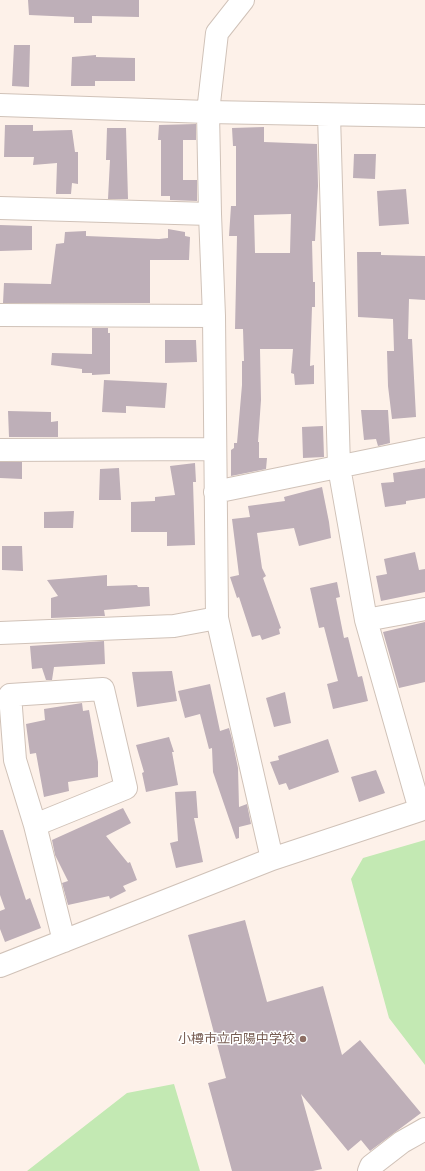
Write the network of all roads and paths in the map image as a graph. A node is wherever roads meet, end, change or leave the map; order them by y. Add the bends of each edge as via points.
1 (243, 0) edge
2 (0, 106) edge
3 (208, 112) junction
4 (329, 115) junction
5 (425, 116) edge
6 (0, 208) edge
7 (210, 214) junction
8 (0, 315) edge
9 (214, 316) junction
10 (425, 449) edge
11 (0, 450) edge
12 (214, 450) junction
13 (339, 467) junction
14 (215, 492) junction
15 (425, 609) edge
16 (217, 618) junction
17 (366, 620) junction
18 (0, 633) edge
19 (422, 808) edge
20 (35, 826) junction
21 (272, 859) junction
22 (64, 941) junction
23 (0, 966) edge
24 (425, 1129) edge
25 (369, 1171) edge

1 - 3 street via 217,33
2 - 3 street
3 - 4 street
3 - 7 street
4 - 5 street
4 - 13 street
6 - 7 street
7 - 9 street
8 - 9 street
9 - 12 street
10 - 13 street
11 - 12 street
12 - 14 street
13 - 14 street
13 - 17 street
14 - 16 street
15 - 17 street
16 - 18 street via 174,626
16 - 21 street
17 - 19 street
19 - 21 street
20 - 20 street via 15,760 10,695 103,689 126,788
20 - 22 street
21 - 22 street
22 - 23 street
24 - 25 street via 402,1142

